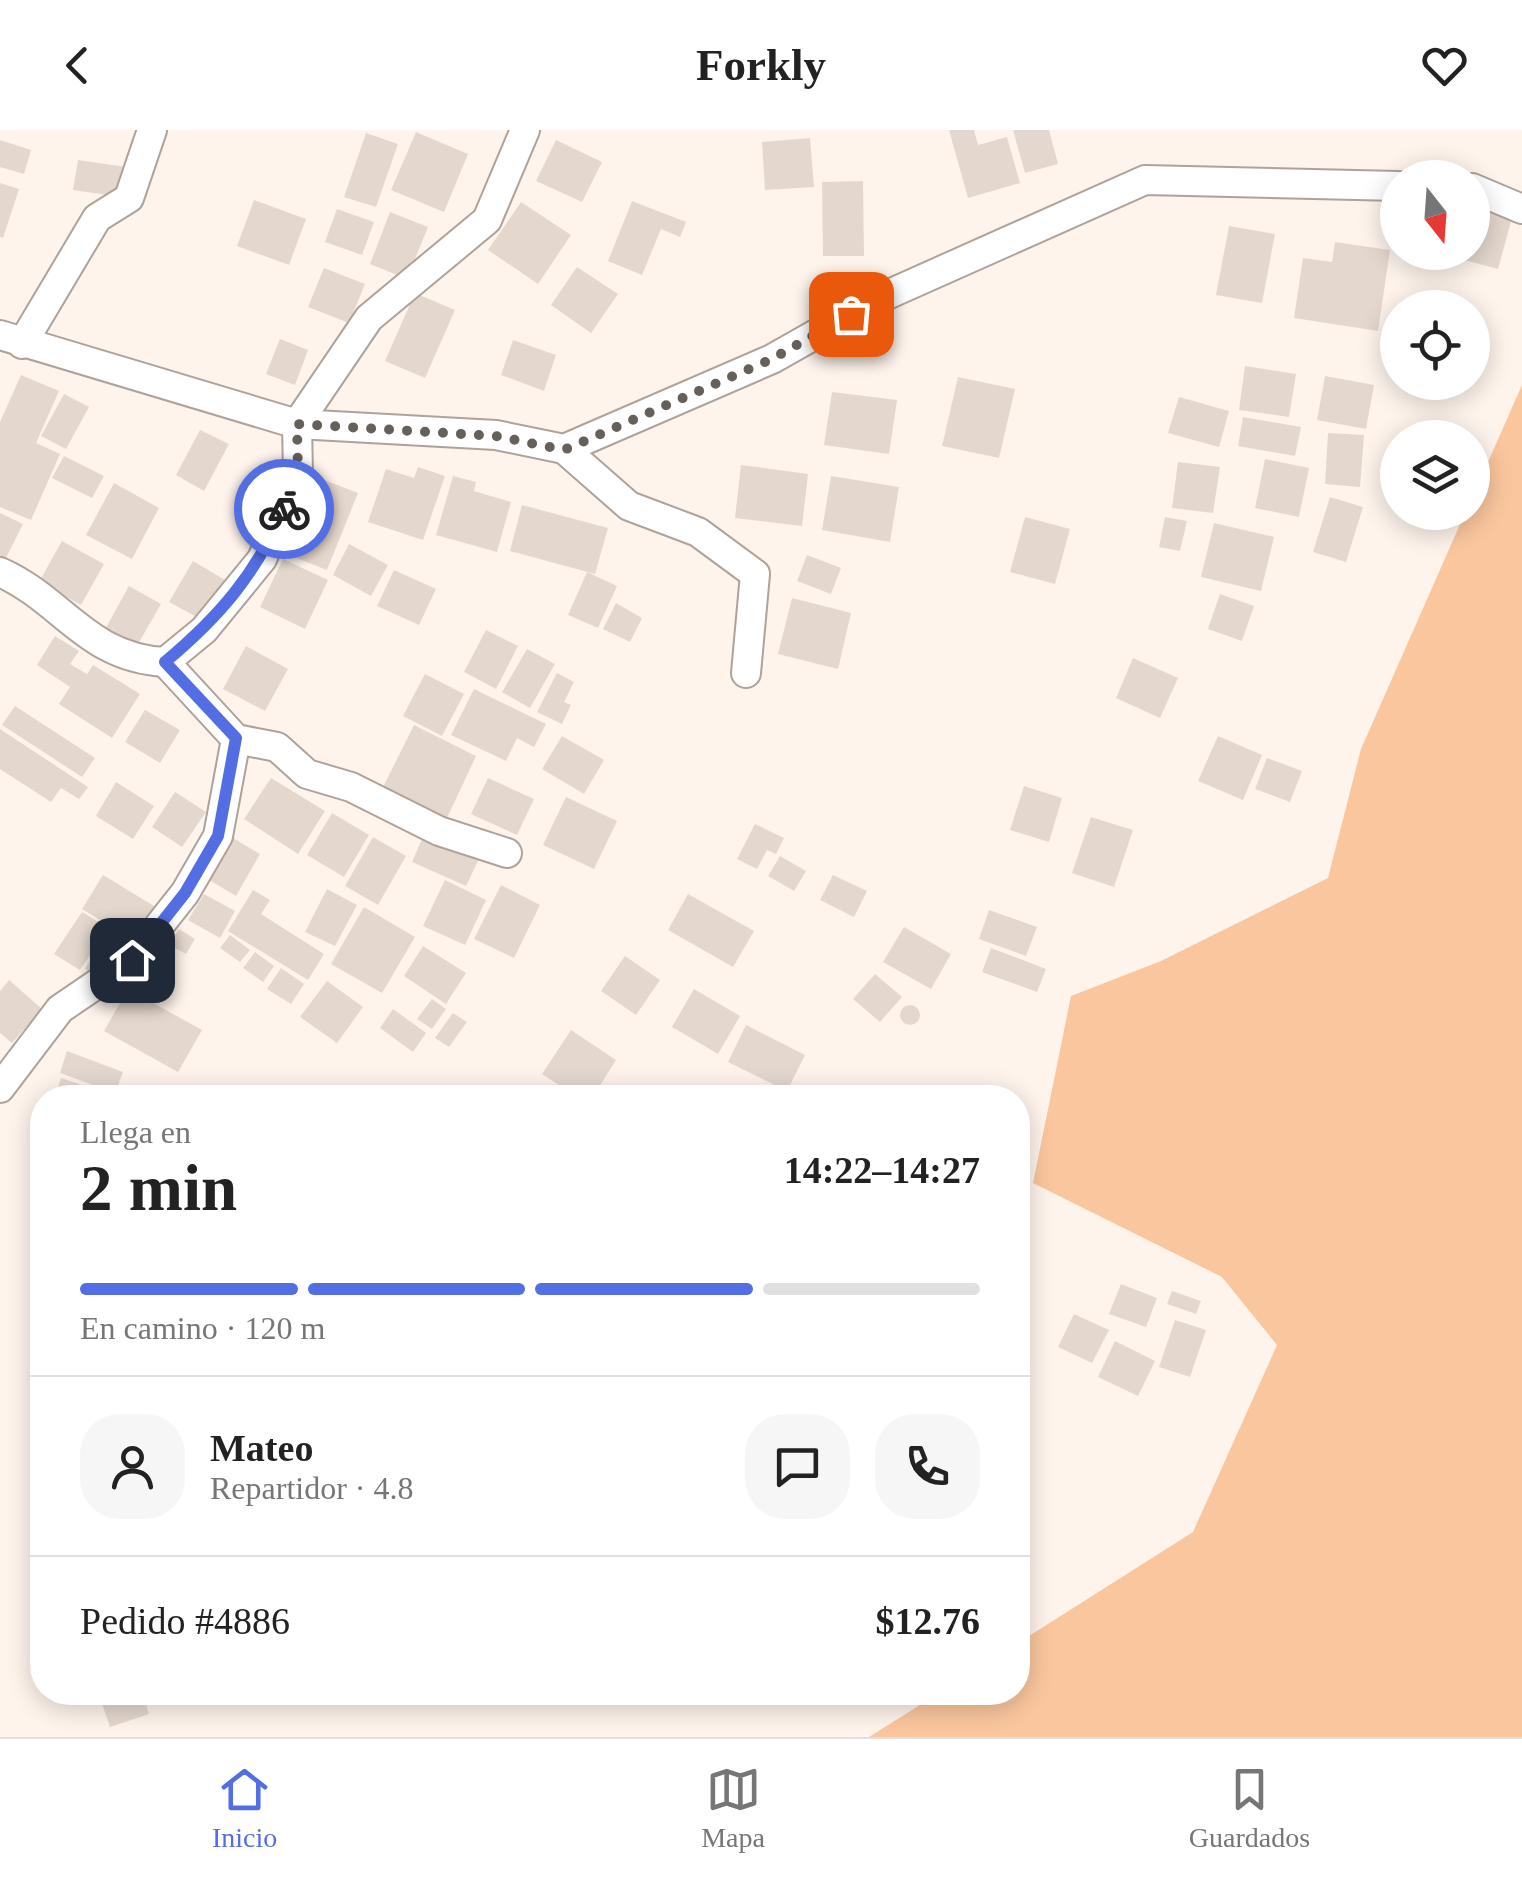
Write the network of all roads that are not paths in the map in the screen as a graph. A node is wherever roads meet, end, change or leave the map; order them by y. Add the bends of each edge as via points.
1 (152, 130) edge
2 (524, 130) edge
3 (1380, 186) edge
4 (1490, 195) edge
5 (1522, 208) edge
6 (11, 339) edge
7 (297, 424) junction
8 (564, 450) junction
9 (0, 572) edge
10 (165, 662) junction
11 (746, 674) dead end
12 (236, 738) junction
13 (507, 853) dead end
14 (0, 1088) edge

1 - 6 street via 129,198 97,218
2 - 7 street via 487,220 369,318
3 - 8 street via 1145,180 878,300 772,359
4 - 5 street
6 - 7 street
7 - 8 street via 496,436
7 - 10 street via 298,475 262,558 204,630
8 - 11 street via 629,506 698,532 755,574
9 - 10 street via 98,645
10 - 12 street
12 - 13 street via 276,747 307,774
12 - 14 street via 218,836 185,893 132,960 60,1009

